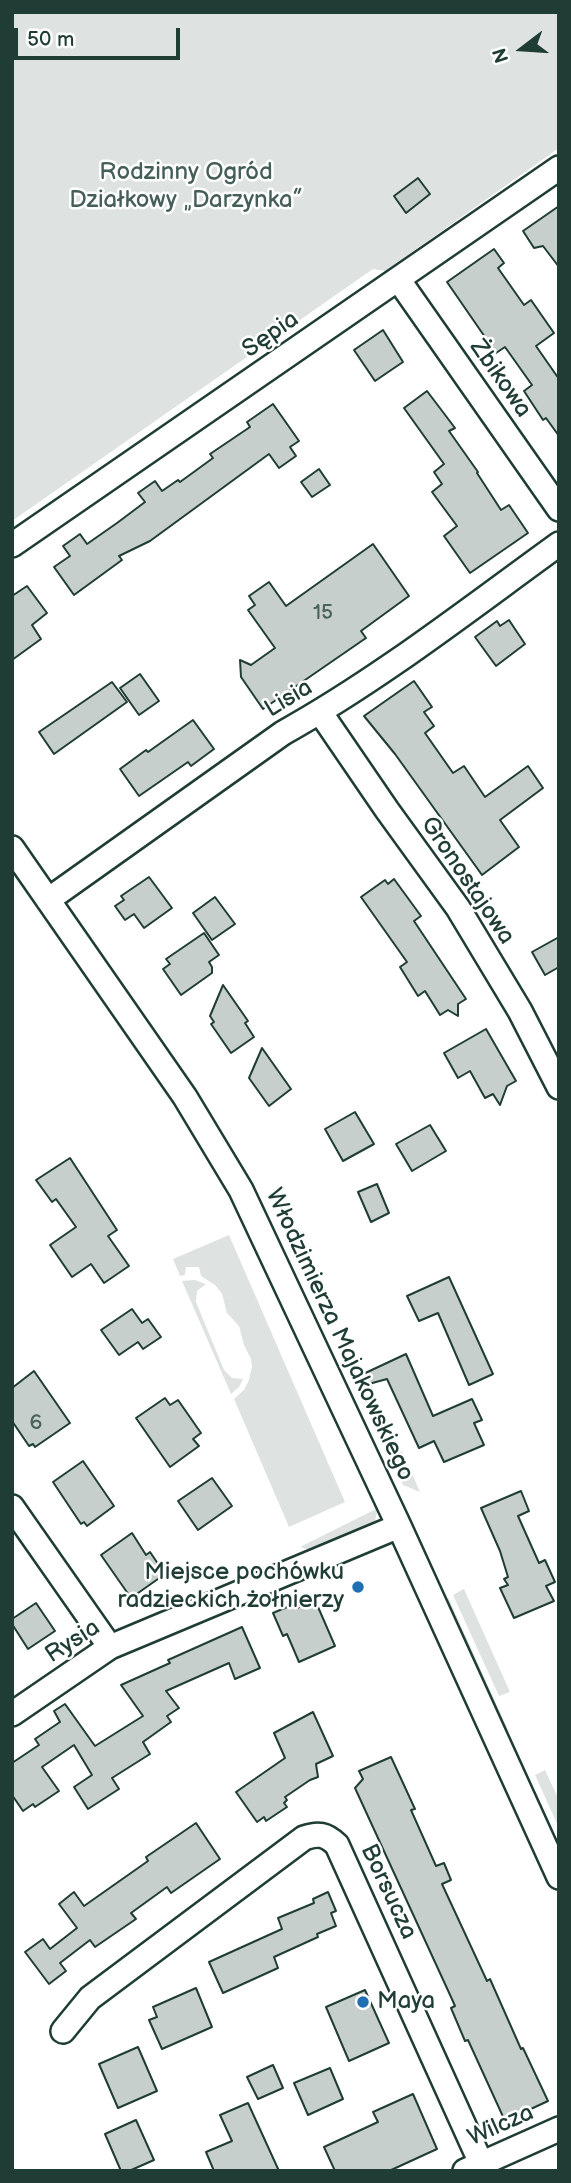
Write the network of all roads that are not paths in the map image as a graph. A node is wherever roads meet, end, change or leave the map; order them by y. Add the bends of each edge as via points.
1 (559, 168) edge
2 (397, 279) junction
3 (559, 509) edge
4 (559, 544) edge
5 (12, 545) edge
6 (320, 712) junction
7 (12, 848) edge
8 (48, 900) junction
9 (559, 1087) edge
10 (12, 1507) edge
11 (399, 1525) junction
12 (110, 1647) junction
13 (12, 1714) edge
14 (559, 1877) edge
15 (63, 2031) dead end
16 (559, 2129) edge
17 (473, 2167) edge

1 - 2 street, Sępia
2 - 3 street, Żbikowa
2 - 5 street, Sępia
4 - 6 street, Lisia
6 - 8 street, Lisia via 282,733
6 - 9 street, Gronostajowa via 458,908
7 - 8 street, Włodzimierza Majakowskiego
8 - 11 street, Włodzimierza Majakowskiego via 185,1097 242,1191
10 - 12 street
11 - 12 street, Rysia
11 - 14 street, Włodzimierza Majakowskiego
12 - 13 street, Rysia
15 - 17 street, Borsucza via 90,1997 304,1838 328,1837 343,1857
16 - 17 street, Wilcza

